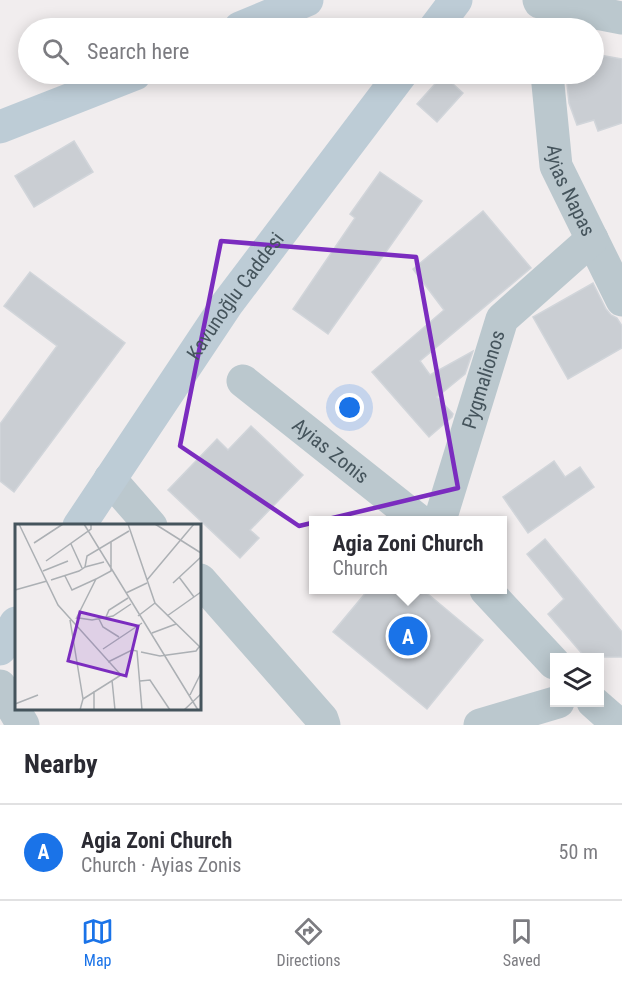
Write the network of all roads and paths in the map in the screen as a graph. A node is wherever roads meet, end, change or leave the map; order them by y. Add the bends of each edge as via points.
1 (307, 0) edge
2 (456, 0) edge
3 (541, 10) edge
4 (264, 18) edge
5 (442, 18) edge
6 (622, 18) edge
7 (110, 84) edge
8 (393, 84) edge
9 (548, 84) edge
10 (0, 127) edge
11 (592, 239) junction
12 (622, 300) edge
13 (243, 381) dead end
14 (110, 479) junction
15 (413, 516) edge
16 (441, 516) edge
17 (81, 524) edge
18 (150, 524) edge
19 (201, 581) edge
20 (490, 594) edge
21 (15, 625) edge
22 (0, 649) edge
23 (550, 658) edge
24 (0, 686) edge
25 (550, 704) edge
26 (599, 707) edge
27 (22, 725) edge
28 (324, 725) edge
29 (480, 725) edge
30 (619, 725) edge

1 - 4 main road
2 - 5 main road
3 - 6 street
7 - 10 main road
8 - 14 main road, Kavunoğlu Caddesi via 227,304
9 - 11 street, Ayias Napas via 556,166
11 - 12 street, Ayias Napas
11 - 16 street, Pygmalionos via 502,319
13 - 15 street, Ayias Zonis
14 - 17 main road, Kavunoğlu Caddesi
14 - 18 street
19 - 28 street
20 - 23 street
21 - 22 main road
24 - 27 street
25 - 29 street
26 - 30 street

